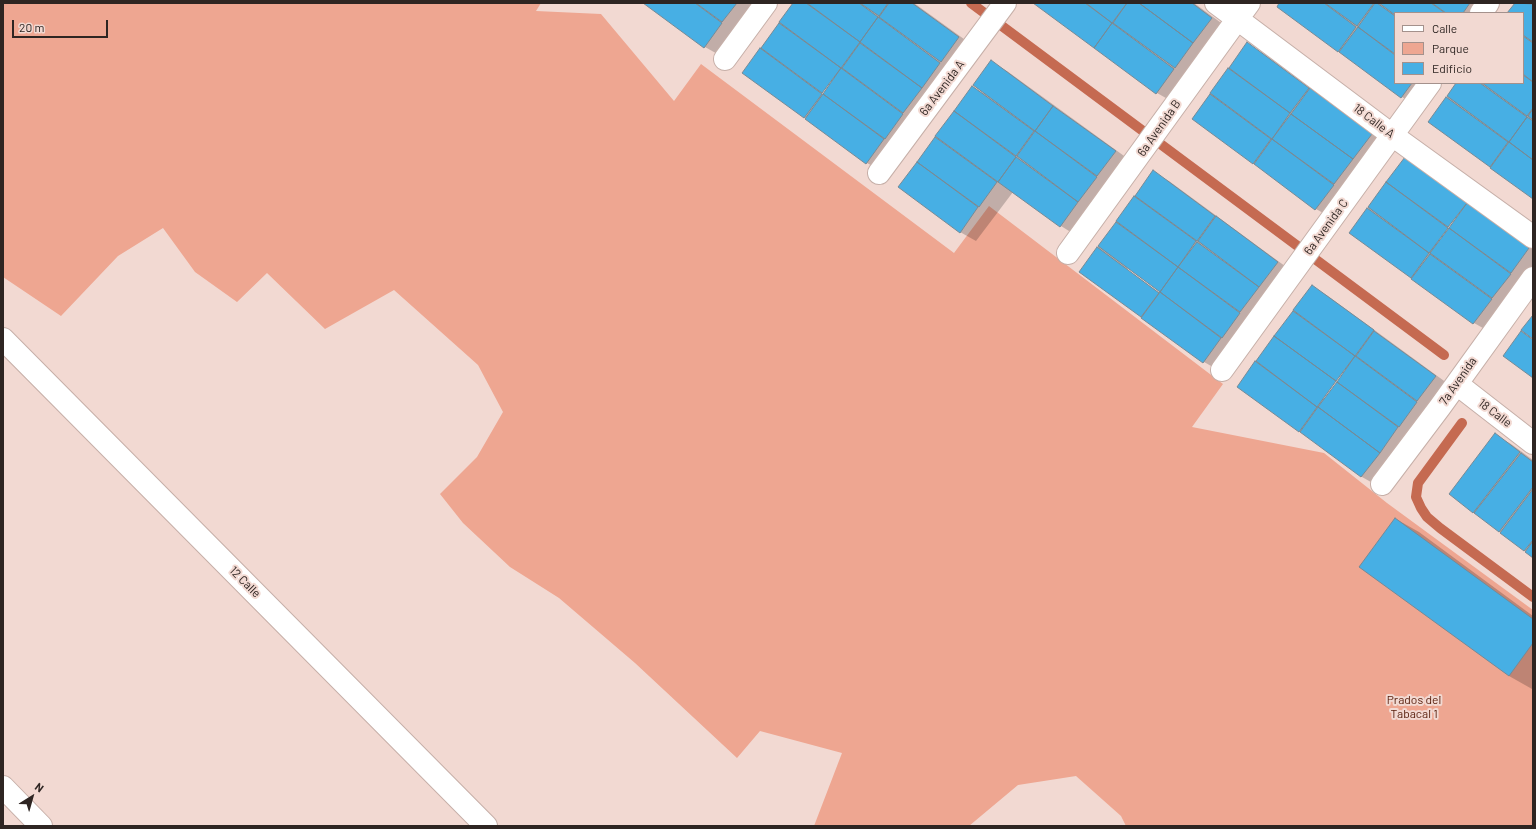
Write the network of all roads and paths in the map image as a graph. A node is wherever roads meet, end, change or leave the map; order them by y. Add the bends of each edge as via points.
1 (766, 3) edge
2 (1005, 3) edge
3 (1216, 3) edge
4 (1488, 3) edge
5 (1243, 11) edge
6 (1482, 12) edge
7 (725, 59) dead end
8 (1429, 84) edge
9 (1392, 135) junction
10 (879, 173) dead end
11 (1533, 237) edge
12 (1068, 253) dead end
13 (1533, 278) edge
14 (3, 339) edge
15 (1222, 370) dead end
16 (1457, 384) junction
17 (1533, 443) edge
18 (1382, 484) dead end
19 (3, 787) edge
20 (41, 826) edge
21 (486, 826) edge

1 - 7 street
2 - 10 street, 6a Avenida A
3 - 5 street, 18 Calle A
4 - 6 street
5 - 9 street, 18 Calle A
5 - 12 street, 6a Avenida B
8 - 9 street, 6a Avenida C
9 - 11 street, 18 Calle A
9 - 15 street, 6a Avenida C
13 - 16 street, 7a Avenida
14 - 21 street, 12 Calle
16 - 17 street, 18 Calle
16 - 18 street, 7a Avenida
19 - 20 street

